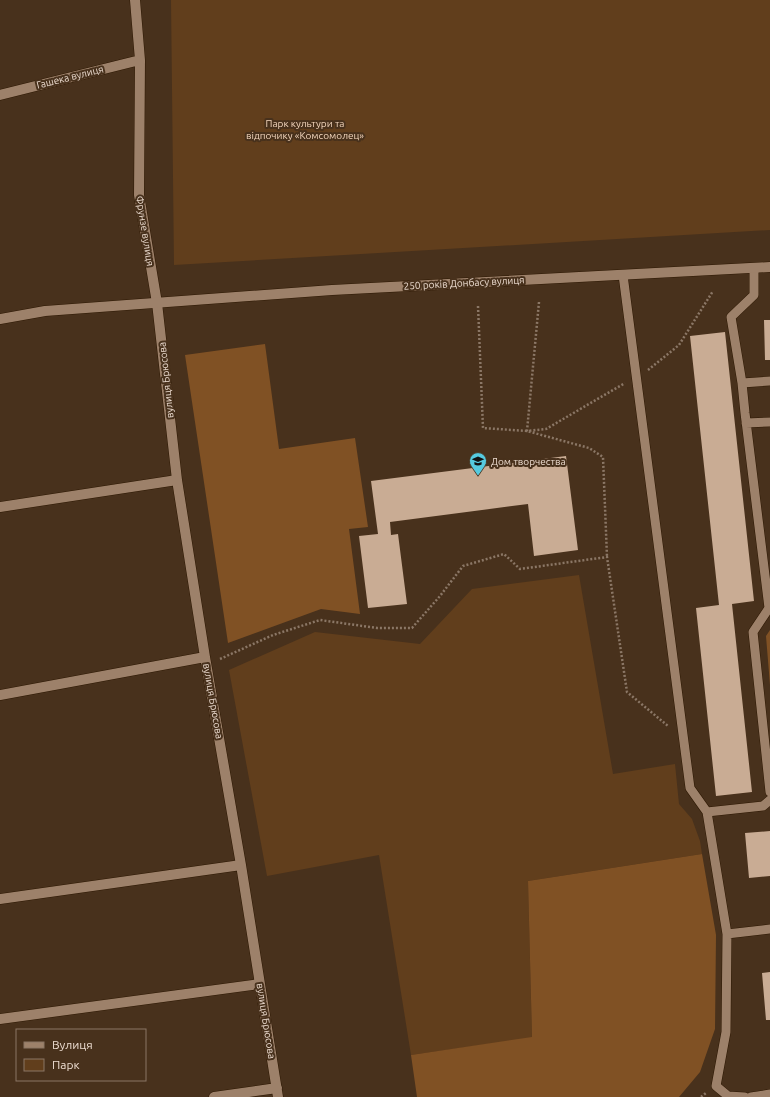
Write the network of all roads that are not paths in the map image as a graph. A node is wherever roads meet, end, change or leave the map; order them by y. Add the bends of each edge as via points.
1 (135, 0) edge
2 (140, 60) junction
3 (0, 94) edge
4 (770, 266) edge
5 (754, 268) junction
6 (623, 275) junction
7 (157, 304) junction
8 (0, 319) edge
9 (770, 381) edge
10 (742, 382) junction
11 (770, 422) edge
12 (746, 424) junction
13 (178, 480) junction
14 (0, 507) edge
15 (770, 608) edge
16 (206, 661) junction
17 (0, 695) edge
18 (770, 792) edge
19 (770, 800) edge
20 (707, 812) junction
21 (241, 865) junction
22 (0, 898) edge
23 (770, 929) edge
24 (727, 934) junction
25 (260, 984) junction
26 (0, 1019) edge
27 (278, 1092) edge
28 (770, 1094) edge
29 (214, 1097) edge
30 (745, 1097) edge
31 (751, 1097) edge

1 - 2 street, Фрунзе вулиця
2 - 3 street, Гашека вулиця
2 - 7 street, Фрунзе вулиця via 138,195
4 - 5 street, 250 років Донбасу вулиця
5 - 6 street, 250 років Донбасу вулиця
5 - 10 lane via 754,295 731,317
6 - 7 street, 250 років Донбасу вулиця via 332,290
6 - 20 lane via 690,788
7 - 8 street via 45,311
7 - 13 street, вулиця Брюсова
9 - 10 lane
10 - 12 lane
11 - 12 lane
12 - 15 lane
13 - 14 street
13 - 16 street, вулиця Брюсова
15 - 18 lane via 753,632
16 - 17 street
16 - 21 street, вулиця Брюсова
19 - 20 lane via 763,806
20 - 24 lane
21 - 22 street
21 - 25 street, вулиця Брюсова
23 - 24 lane
24 - 30 lane via 726,1032 716,1086 728,1096
25 - 26 street
25 - 27 street, вулиця Брюсова
27 - 29 street
28 - 31 lane

